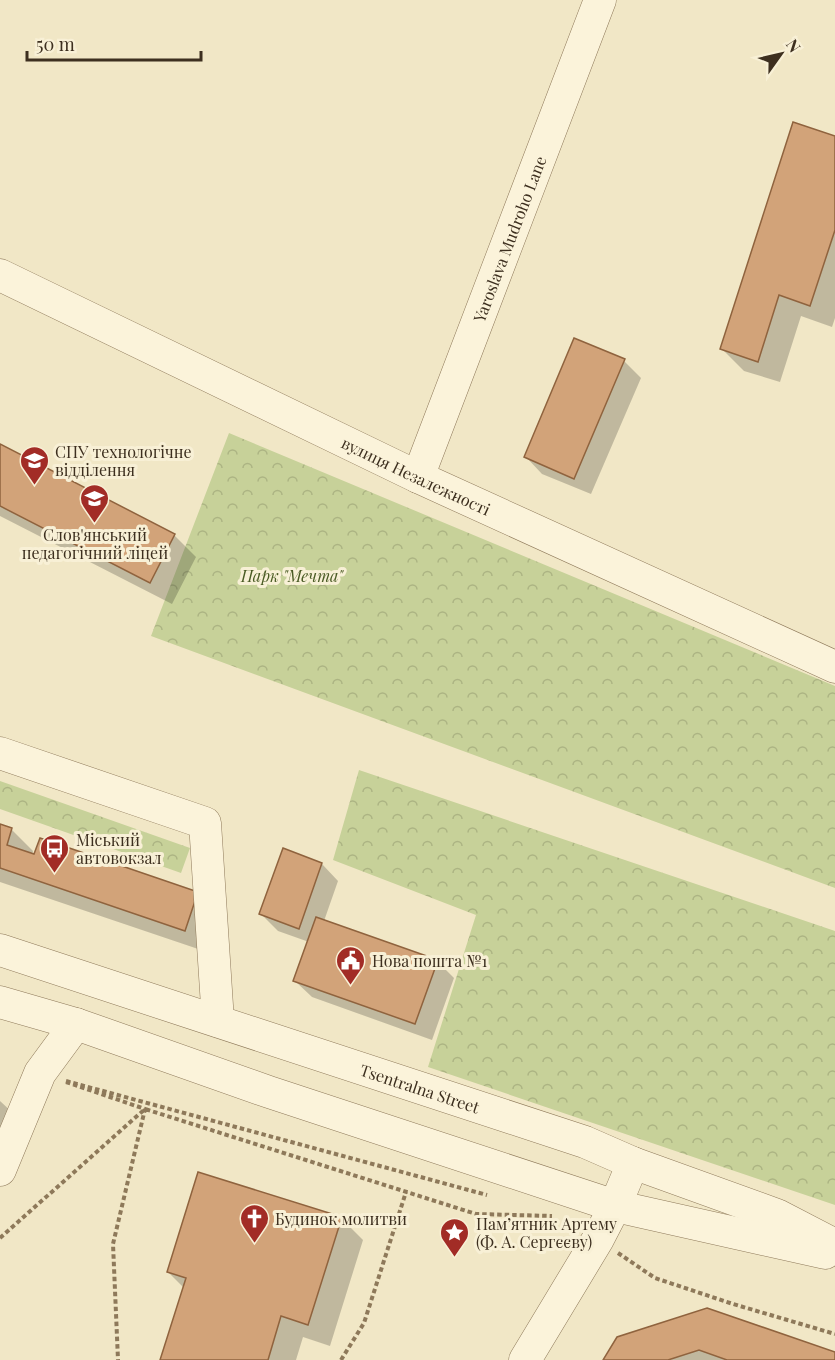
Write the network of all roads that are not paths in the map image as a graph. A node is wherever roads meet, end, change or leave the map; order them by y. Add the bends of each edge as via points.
1 (600, 0) edge
2 (0, 275) edge
3 (418, 477) junction
4 (835, 667) edge
5 (0, 753) edge
6 (0, 950) edge
7 (0, 1002) edge
8 (218, 1021) junction
9 (76, 1024) junction
10 (13, 1100) edge
11 (633, 1163) junction
12 (0, 1170) edge
13 (615, 1206) junction
14 (835, 1245) edge
15 (835, 1255) edge
16 (525, 1360) edge

1 - 3 street, Yaroslava Mudroho Lane
2 - 3 street, вулиця Незалежності
3 - 4 street, вулиця Незалежності
5 - 8 street via 205,823
6 - 8 street, Tsentralna Street
7 - 9 street
8 - 11 street, Tsentralna Street via 585,1142
9 - 10 street via 40,1073
9 - 13 street
10 - 12 street
11 - 13 street
11 - 14 street, Tsentralna Street via 777,1215
13 - 15 street
13 - 16 street

